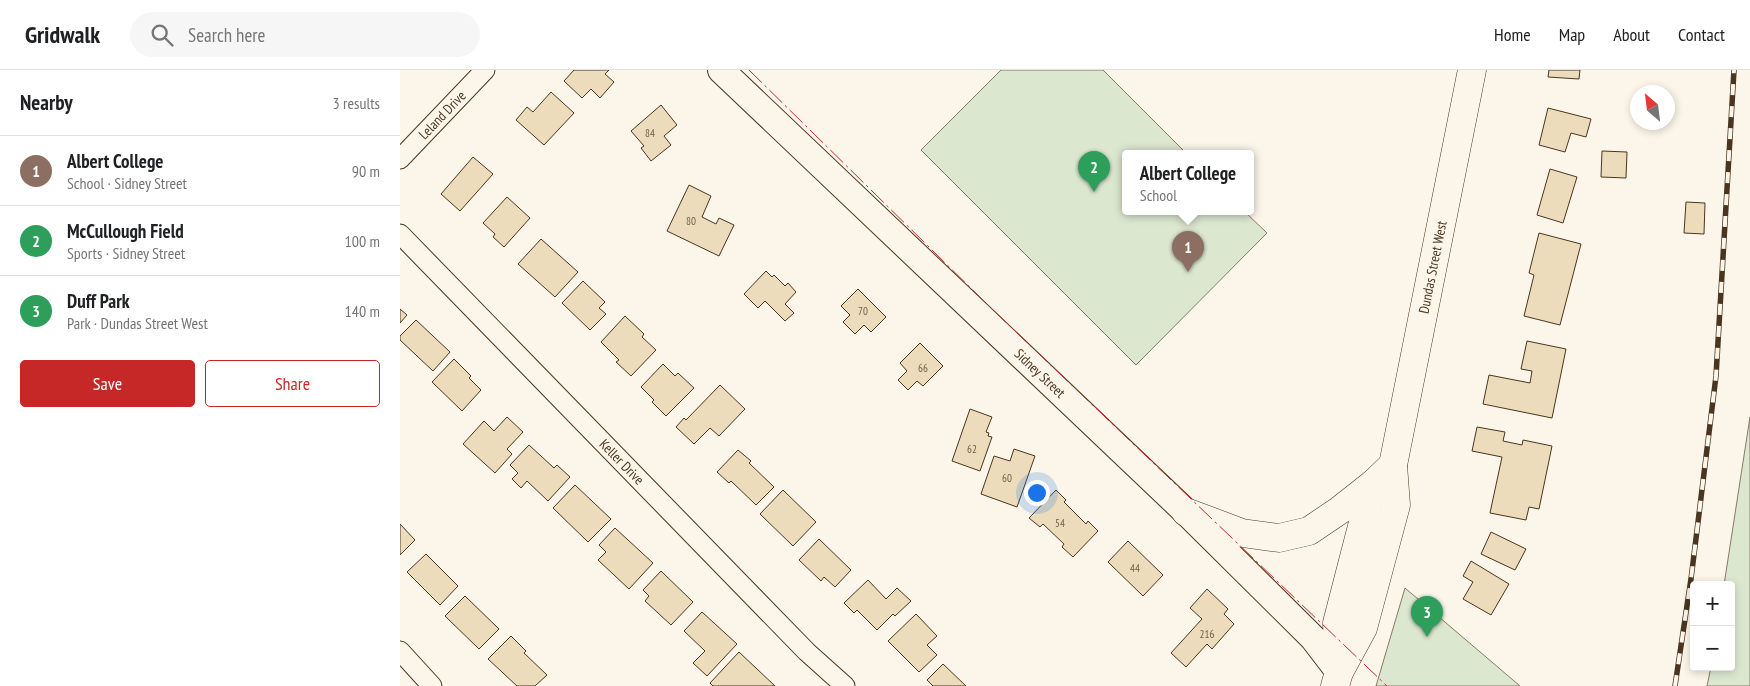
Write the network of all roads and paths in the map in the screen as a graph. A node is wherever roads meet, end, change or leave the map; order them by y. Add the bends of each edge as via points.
1 (484, 70) edge
2 (721, 70) edge
3 (1472, 70) edge
4 (400, 159) edge
5 (400, 234) edge
6 (1393, 464) junction
7 (1373, 484) junction
8 (1186, 512) junction
9 (400, 651) edge
10 (1341, 681) edge
11 (432, 686) edge
12 (844, 686) edge

1 - 4 street, Leland Drive
2 - 8 main road, Sidney Street
3 - 6 main road, Dundas Street West
5 - 12 street, Keller Drive via 807,652
6 - 7 main road
6 - 10 main road, Dundas Street West via 1396,505 1363,628
7 - 8 main road via 1309,532 1279,538 1242,533
7 - 10 main road via 1337,623
8 - 10 main road, Sidney Street via 1313,638
9 - 11 street

